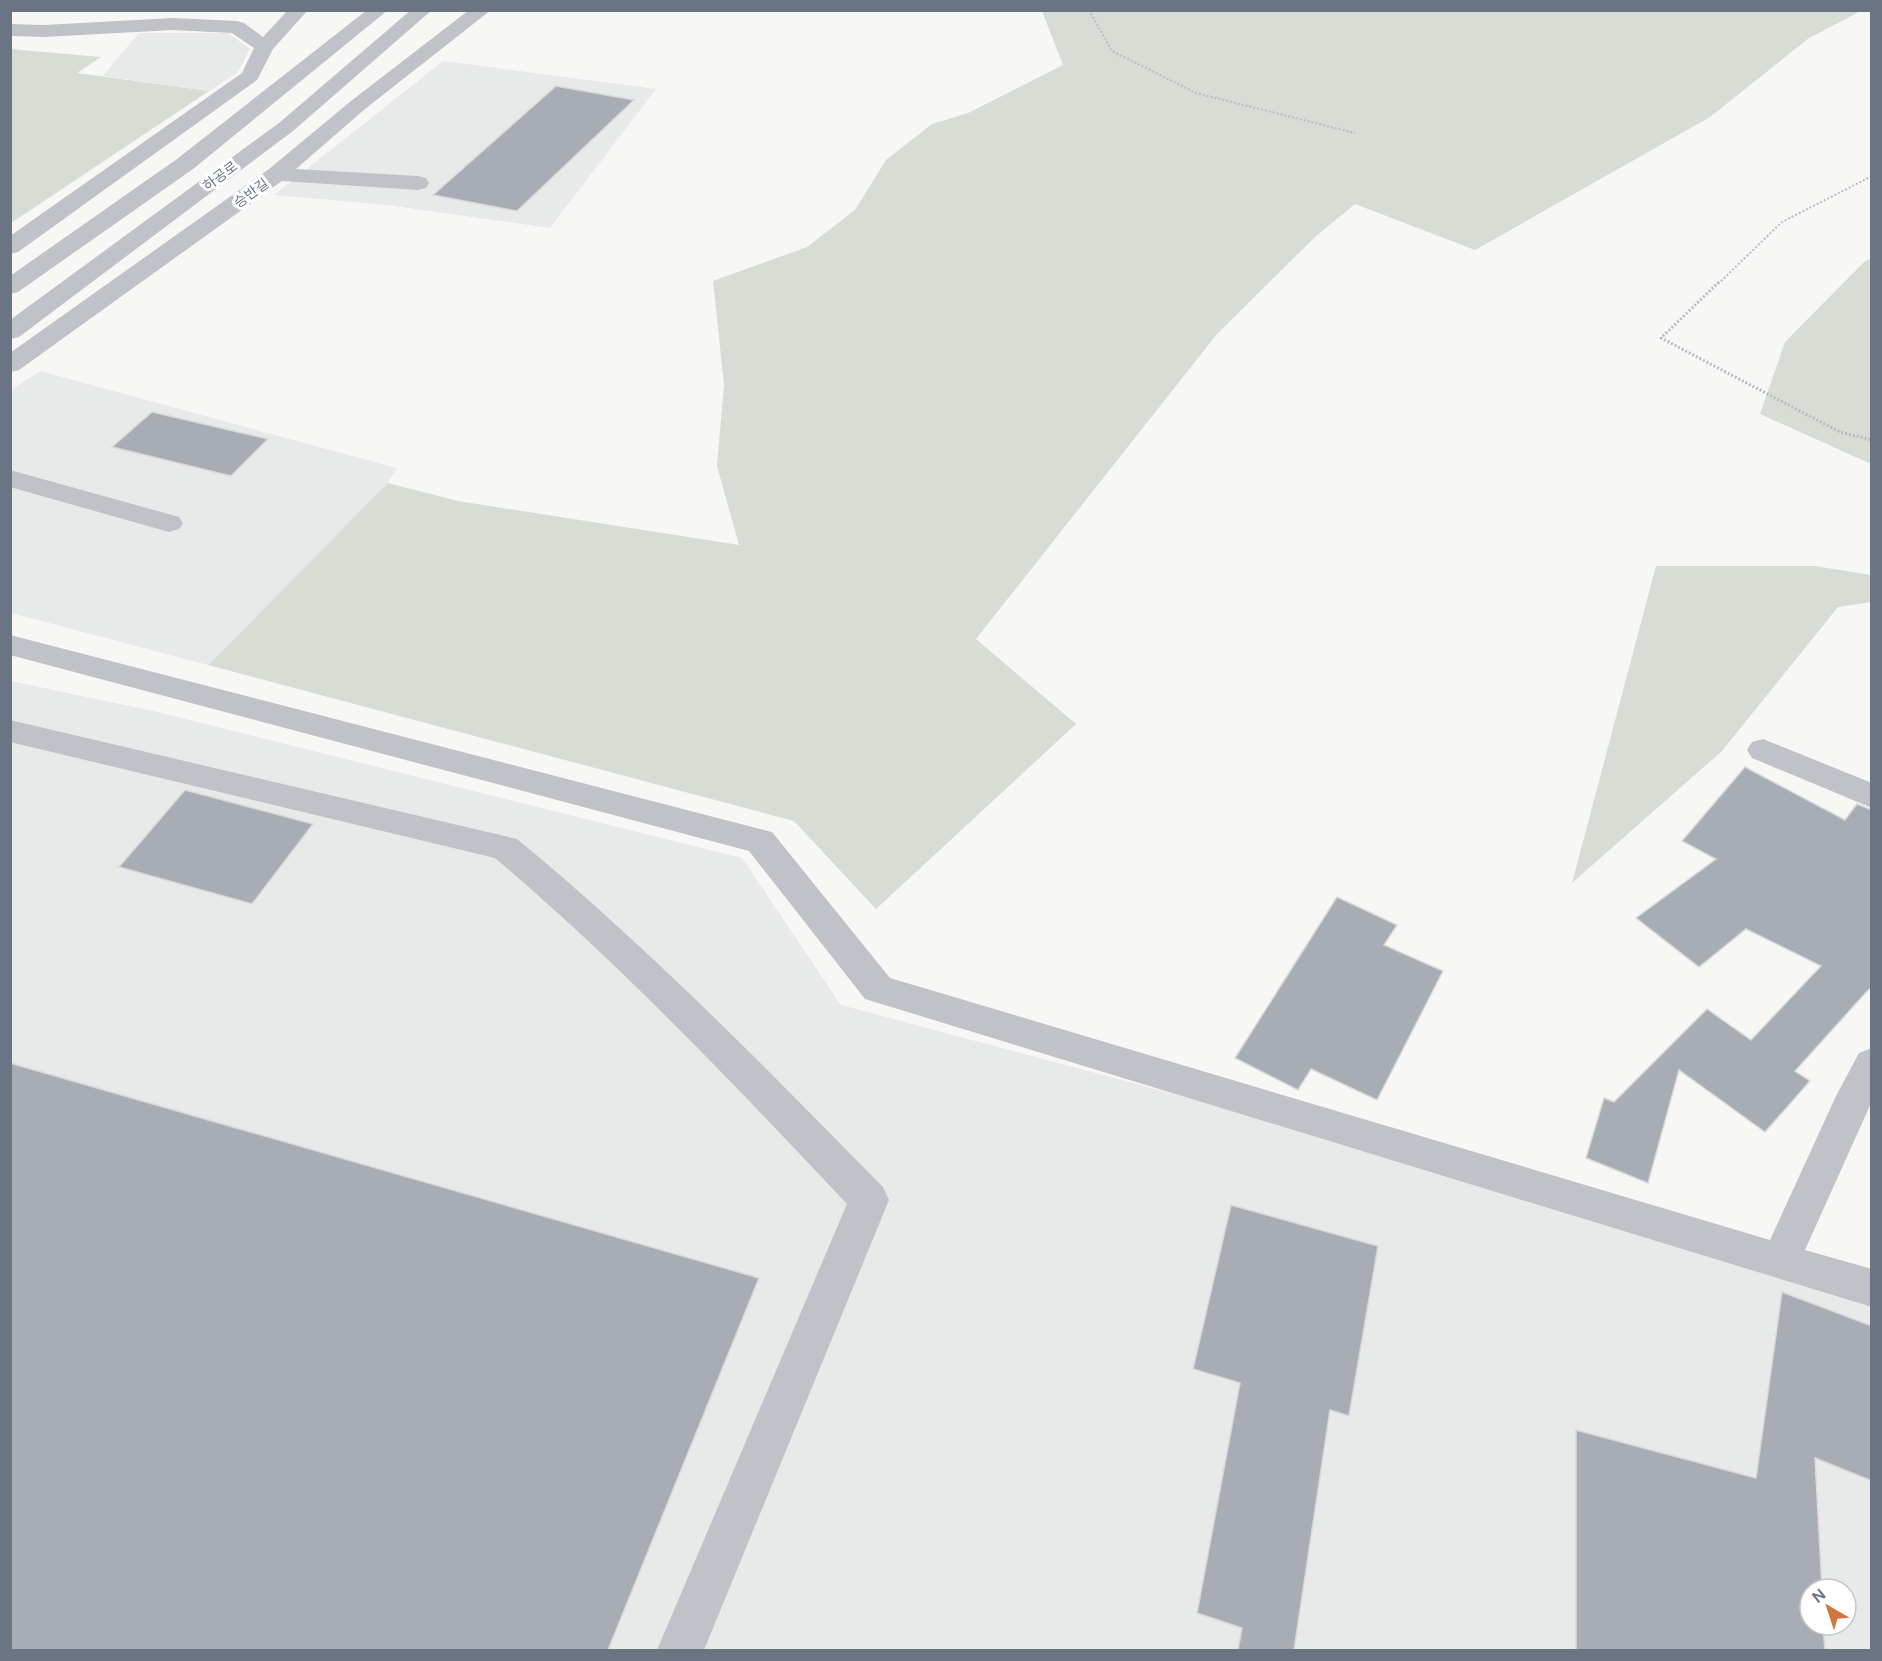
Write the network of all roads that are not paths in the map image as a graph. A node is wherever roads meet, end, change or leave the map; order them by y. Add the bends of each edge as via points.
1 (299, 10) edge
2 (380, 10) edge
3 (423, 10) edge
4 (482, 10) edge
5 (10, 30) edge
6 (264, 47) junction
7 (277, 174) junction
8 (418, 183) dead end
9 (10, 247) edge
10 (10, 287) edge
11 (10, 332) edge
12 (10, 365) edge
13 (10, 478) edge
14 (169, 522) dead end
15 (10, 645) edge
16 (10, 731) edge
17 (1763, 750) dead end
18 (1872, 796) edge
19 (1872, 1064) edge
20 (1780, 1262) junction
21 (1872, 1288) edge
22 (681, 1650) edge

1 - 6 street
2 - 10 street, 하공로 via 185,164
3 - 11 street, 하공로 via 286,127
4 - 7 street, 승반길 via 358,105
5 - 6 street via 173,24 237,27
6 - 9 street via 250,76
7 - 8 street
7 - 12 street, 승반길
13 - 14 street
15 - 20 street via 760,841 878,989
16 - 22 street via 506,848 599,929 869,1200
17 - 18 street
19 - 20 street
20 - 21 street

